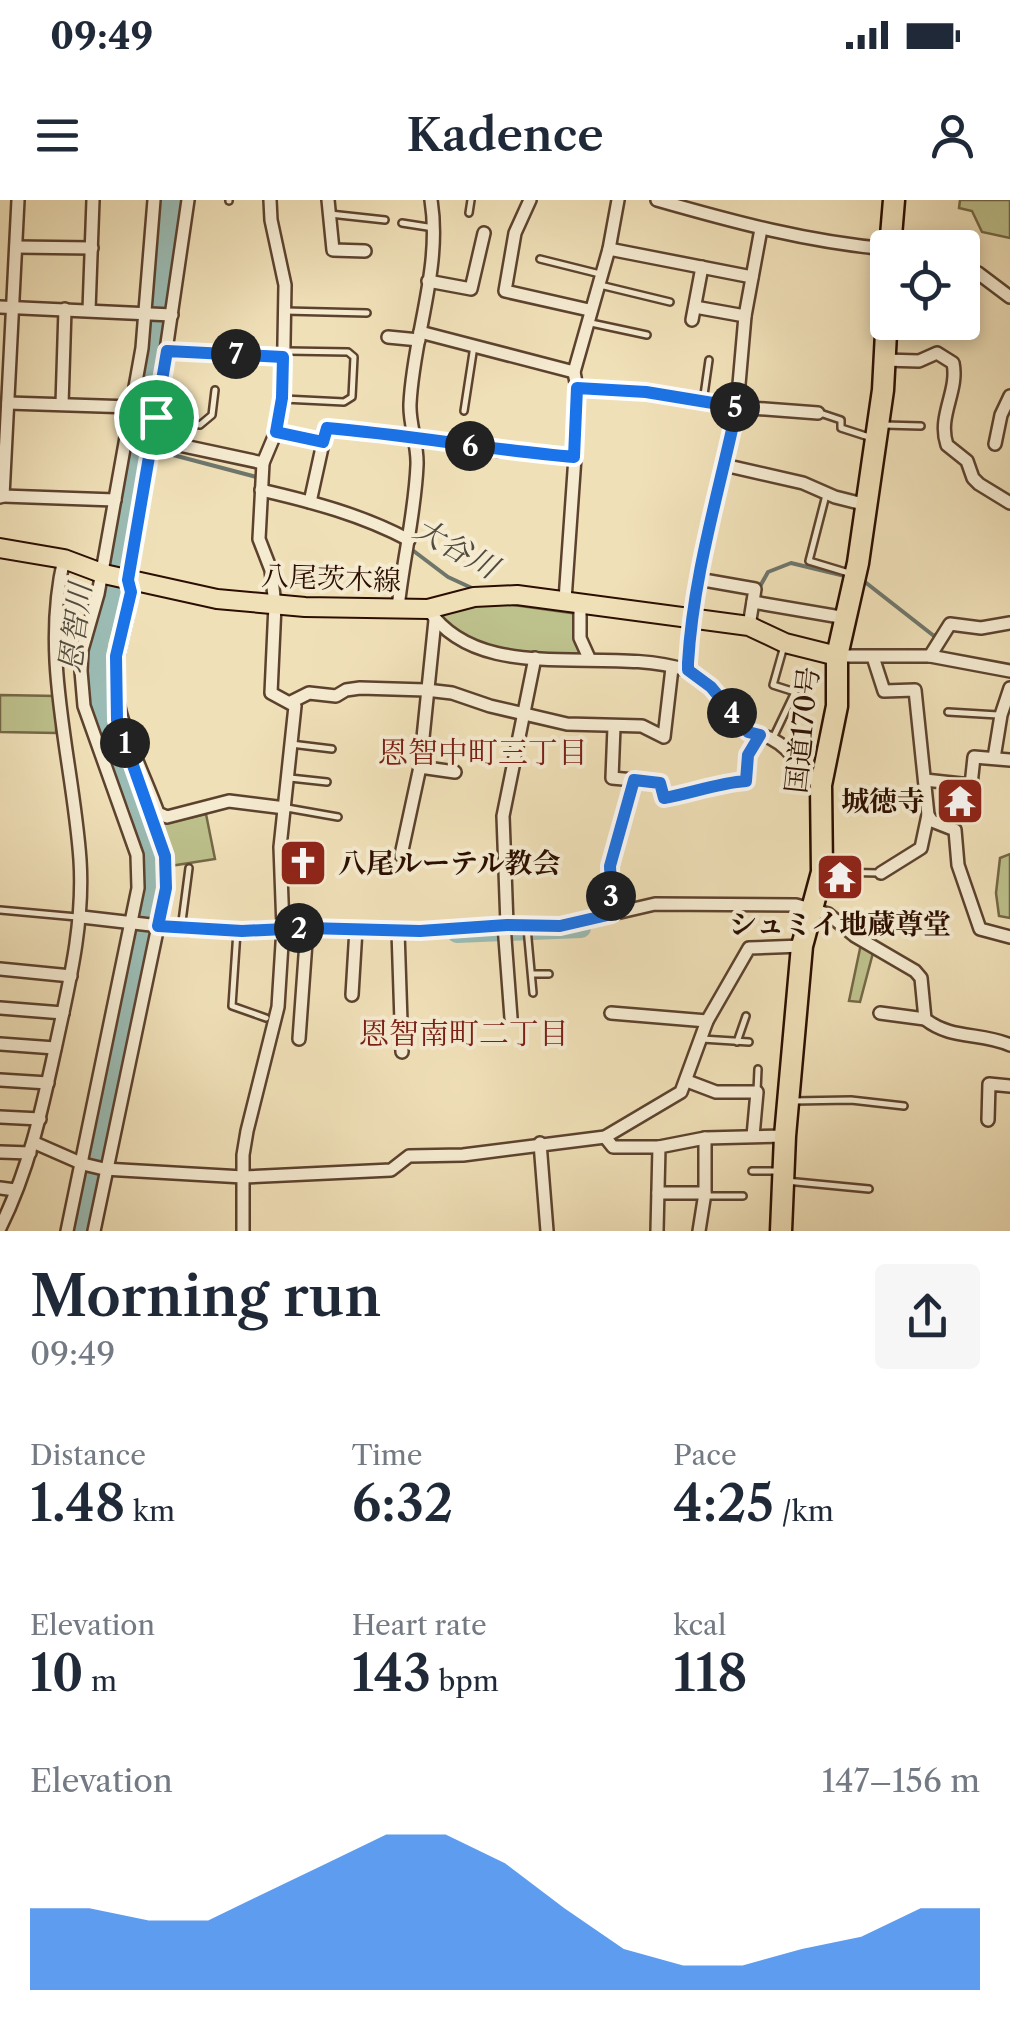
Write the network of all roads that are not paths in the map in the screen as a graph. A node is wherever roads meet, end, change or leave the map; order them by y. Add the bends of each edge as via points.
1 (18, 200) edge
2 (93, 200) edge
3 (154, 200) edge
4 (188, 200) edge
5 (270, 200) edge
6 (431, 200) edge
7 (471, 200) edge
8 (530, 200) edge
9 (618, 200) edge
10 (657, 200) edge
11 (894, 200) edge
12 (329, 207) edge
13 (469, 212) dead end
14 (385, 220) dead end
15 (402, 223) dead end
16 (436, 228) junction
17 (761, 229) junction
18 (891, 230) edge
19 (484, 233) dead end
20 (16, 247) junction
21 (870, 247) edge
22 (92, 248) junction
23 (609, 249) junction
24 (365, 251) dead end
25 (540, 259) dead end
26 (702, 267) junction
27 (980, 274) edge
28 (752, 277) junction
29 (599, 279) junction
30 (428, 280) junction
31 (1010, 297) edge
32 (670, 302) dead end
33 (7, 307) edge
34 (66, 310) junction
35 (89, 310) junction
36 (284, 311) junction
37 (147, 312) junction
38 (367, 313) dead end
39 (172, 315) junction
40 (588, 316) junction
41 (745, 316) junction
42 (647, 335) dead end
43 (420, 336) junction
44 (388, 337) dead end
45 (885, 340) edge
46 (474, 346) junction
47 (167, 351) junction
48 (283, 354) junction
49 (709, 360) dead end
50 (884, 360) junction
51 (574, 372) junction
52 (577, 388) junction
53 (214, 390) dead end
54 (1010, 396) edge
55 (282, 398) junction
56 (8, 402) junction
57 (703, 402) junction
58 (62, 404) junction
59 (132, 407) junction
60 (737, 407) junction
61 (464, 412) dead end
62 (818, 413) joint
63 (156, 417) junction
64 (920, 426) dead end
65 (276, 432) junction
66 (876, 432) junction
67 (129, 434) junction
68 (414, 436) junction
69 (153, 439) junction
70 (323, 442) junction
71 (995, 444) dead end
72 (501, 451) joint
73 (574, 457) junction
74 (263, 463) junction
75 (724, 465) junction
76 (262, 490) junction
77 (826, 493) junction
78 (1, 496) edge
79 (115, 500) junction
80 (310, 502) junction
81 (1010, 502) edge
82 (867, 505) junction
83 (409, 540) junction
84 (0, 548) edge
85 (64, 559) junction
86 (103, 573) junction
87 (855, 576) junction
88 (125, 579) junction
89 (698, 579) junction
90 (572, 601) junction
91 (753, 602) junction
92 (275, 605) junction
93 (398, 608) junction
94 (432, 614) junction
95 (692, 618) junction
96 (846, 618) junction
97 (1010, 622) edge
98 (750, 626) junction
99 (785, 644) junction
100 (838, 656) junction
101 (930, 656) junction
102 (873, 657) junction
103 (535, 658) junction
104 (589, 658) junction
105 (672, 668) junction
106 (688, 670) junction
107 (1010, 671) edge
108 (1010, 688) edge
109 (426, 690) junction
110 (290, 702) junction
111 (118, 704) junction
112 (948, 712) dead end
113 (526, 713) junction
114 (1001, 715) junction
115 (614, 727) junction
116 (766, 737) junction
117 (291, 744) junction
118 (332, 749) dead end
119 (994, 758) junction
120 (1010, 760) edge
121 (420, 767) junction
122 (455, 772) dead end
123 (288, 778) junction
124 (634, 780) junction
125 (925, 780) junction
126 (327, 782) dead end
127 (822, 784) junction
128 (285, 808) junction
129 (928, 815) junction
130 (338, 817) dead end
131 (402, 855) dead end
132 (189, 868) dead end
133 (822, 872) junction
134 (881, 873) joint
135 (814, 909) junction
136 (0, 910) edge
137 (612, 914) junction
138 (82, 917) junction
139 (133, 921) junction
140 (505, 925) junction
141 (156, 926) junction
142 (283, 928) junction
143 (307, 928) junction
144 (182, 929) junction
145 (356, 929) junction
146 (528, 930) junction
147 (237, 931) junction
148 (398, 931) junction
149 (1010, 937) edge
150 (802, 946) junction
151 (0, 969) edge
152 (532, 974) junction
153 (549, 974) dead end
154 (71, 976) junction
155 (533, 994) dead end
156 (352, 995) dead end
157 (0, 1008) edge
158 (63, 1013) junction
159 (880, 1013) dead end
160 (611, 1014) dead end
161 (746, 1016) dead end
162 (266, 1018) dead end
163 (511, 1018) dead end
164 (926, 1019) junction
165 (707, 1021) junction
166 (299, 1039) dead end
167 (702, 1039) junction
168 (738, 1042) junction
169 (749, 1042) dead end
170 (0, 1044) edge
171 (1010, 1045) edge
172 (55, 1048) junction
173 (402, 1052) dead end
174 (758, 1069) dead end
175 (0, 1080) edge
176 (687, 1081) junction
177 (48, 1083) junction
178 (1010, 1086) edge
179 (756, 1092) junction
180 (790, 1101) junction
181 (904, 1106) dead end
182 (0, 1117) edge
183 (40, 1119) junction
184 (988, 1120) dead end
185 (753, 1136) junction
186 (785, 1136) junction
187 (604, 1137) junction
188 (705, 1138) junction
189 (540, 1143) junction
190 (659, 1147) junction
191 (33, 1148) junction
192 (0, 1152) edge
193 (82, 1164) junction
194 (106, 1169) junction
195 (752, 1171) dead end
196 (243, 1176) junction
197 (783, 1176) junction
198 (0, 1188) edge
199 (869, 1189) dead end
200 (15, 1190) junction
201 (658, 1192) junction
202 (704, 1195) junction
203 (742, 1196) dead end
204 (4, 1228) edge
205 (67, 1231) edge
206 (94, 1231) edge
207 (243, 1231) edge
208 (547, 1231) edge
209 (658, 1231) edge
210 (699, 1231) edge
211 (781, 1231) edge

1 - 20 street
2 - 22 street
3 - 37 street
4 - 39 street
5 - 36 street
6 - 16 street
7 - 13 lane
8 - 40 street via 515,233 506,291
9 - 23 street
10 - 17 street
11 - 18 highway
12 - 14 lane
12 - 24 street via 333,250
15 - 16 lane
16 - 30 street
17 - 21 street
17 - 28 street
19 - 30 street via 471,289
20 - 22 street
20 - 33 street
22 - 35 street
23 - 26 street
23 - 29 street
25 - 29 lane
26 - 28 street
26 - 41 street via 693,314
27 - 31 street
28 - 41 street
29 - 32 lane
29 - 40 street
30 - 43 street
33 - 34 street
33 - 56 street
34 - 35 street
34 - 58 street
35 - 37 street
36 - 38 lane
36 - 48 street
37 - 39 street
37 - 59 street
39 - 47 street
40 - 42 lane
40 - 51 street
41 - 60 street
43 - 44 street
43 - 46 street
43 - 68 street via 410,406
45 - 50 highway, 国道170号
46 - 51 street
46 - 61 lane
47 - 48 street
47 - 63 street
48 - 55 street
48 - 55 lane via 354,357 352,397 344,402
49 - 57 lane
50 - 66 highway, 国道170号
50 - 81 street via 919,361 936,353 953,363 946,445 968,461 979,484
51 - 52 street
52 - 57 street
52 - 73 street
53 - 63 lane via 212,416 200,425
54 - 71 street
55 - 65 street
56 - 58 street
56 - 78 street
57 - 60 street
58 - 59 street
59 - 67 street
60 - 62 street
60 - 75 street
62 - 66 lane via 837,416 841,428
63 - 69 street
64 - 66 lane
65 - 70 street
65 - 74 street
66 - 82 highway, 国道170号
67 - 69 street
67 - 79 street
68 - 70 street via 327,428
68 - 72 street
68 - 83 street
69 - 74 street
69 - 88 street
70 - 80 street
72 - 73 lane
73 - 90 street
74 - 76 street
75 - 77 street
75 - 89 street
76 - 80 street
76 - 92 street via 259,540
77 - 82 street
77 - 87 lane via 808,561
78 - 79 street
79 - 86 street
80 - 83 street
82 - 87 highway, 国道170号
83 - 93 street
84 - 85 main road, 八尾茨木線
85 - 86 main road, 八尾茨木線
85 - 138 street via 54,609 56,671
86 - 88 main road, 八尾茨木線
86 - 139 street via 82,650 81,688 137,855
87 - 96 highway, 国道170号
88 - 92 main road, 八尾茨木線
88 - 111 street via 131,592 116,656
89 - 91 street via 755,590
89 - 95 street
90 - 94 main road, 八尾茨木線 via 474,597
90 - 95 main road, 八尾茨木線
90 - 104 street
91 - 96 street
91 - 98 street
92 - 93 main road, 八尾茨木線
92 - 110 street via 271,692
93 - 94 main road, 八尾茨木線
94 - 103 street via 487,654
94 - 109 street
95 - 98 main road, 八尾茨木線
95 - 106 street
96 - 100 highway, 国道170号
97 - 101 street via 982,628 950,624
98 - 99 main road, 八尾茨木線
99 - 100 main road, 八尾茨木線
99 - 116 lane via 773,685 795,692
100 - 102 street
100 - 127 highway, 国道170号
101 - 102 street
101 - 107 street
102 - 125 street via 884,691 915,690
103 - 104 street
103 - 113 street
104 - 105 street
105 - 106 street
105 - 115 street via 664,737 642,726
106 - 116 street via 748,732
108 - 114 street
109 - 110 street via 360,688
109 - 113 street
109 - 121 street
110 - 117 street
111 - 128 street via 158,813 167,817 229,800
111 - 141 street via 117,720 165,856 166,888
112 - 114 lane
113 - 115 street
113 - 140 street via 503,816
114 - 119 street
115 - 124 street via 612,778
116 - 124 street via 748,755 746,781 664,798 660,783
116 - 127 street
117 - 118 lane
117 - 123 street
119 - 120 street
119 - 125 street via 974,757 971,784
121 - 122 street
121 - 131 street
123 - 126 lane
123 - 128 street
124 - 137 street via 610,866
125 - 129 street
127 - 133 highway, 国道170号
128 - 130 lane
128 - 142 street
129 - 134 street via 922,848
129 - 149 street via 955,830 958,865 980,929
132 - 144 lane
133 - 134 lane
133 - 135 highway, 国道170号
135 - 137 street via 687,903
135 - 150 highway, 国道170号
135 - 164 street via 914,971 921,978
136 - 138 lane
137 - 146 street
138 - 139 street
138 - 154 street
139 - 141 street
139 - 193 street
140 - 146 street
140 - 148 street
140 - 163 street
141 - 144 street
141 - 194 street
142 - 143 street
142 - 147 street
142 - 196 street via 278,1007 247,1131
143 - 145 street
143 - 166 street
144 - 147 street
145 - 148 street
145 - 156 street
146 - 152 lane
147 - 162 lane via 232,1006
148 - 173 street
150 - 165 street via 748,948
150 - 180 highway, 国道170号
151 - 154 street
152 - 153 lane
152 - 155 lane
154 - 158 street
157 - 158 street
158 - 172 street
159 - 164 street
160 - 165 street
161 - 168 lane
164 - 171 street via 955,1035
165 - 167 street
167 - 168 lane
167 - 176 street
168 - 169 lane
170 - 172 street
172 - 177 street
174 - 179 lane
175 - 177 street
176 - 179 street via 716,1092
176 - 187 street via 681,1092
177 - 183 street
178 - 184 street via 989,1084
179 - 185 street
180 - 181 lane
180 - 186 highway, 国道170号
182 - 183 street
183 - 191 street
185 - 186 street
185 - 188 street
186 - 197 highway, 国道170号
187 - 189 street
187 - 190 street via 613,1147
188 - 190 street
188 - 202 street
189 - 196 street via 409,1156 391,1170
189 - 208 street
190 - 201 street
191 - 192 street
191 - 193 street
191 - 200 street
193 - 194 street
193 - 205 street
194 - 196 street
194 - 206 street
195 - 197 lane
196 - 207 street
197 - 199 lane
197 - 211 highway, 国道170号
198 - 200 street
200 - 204 street
201 - 202 street
201 - 209 street
202 - 203 lane
202 - 210 street

